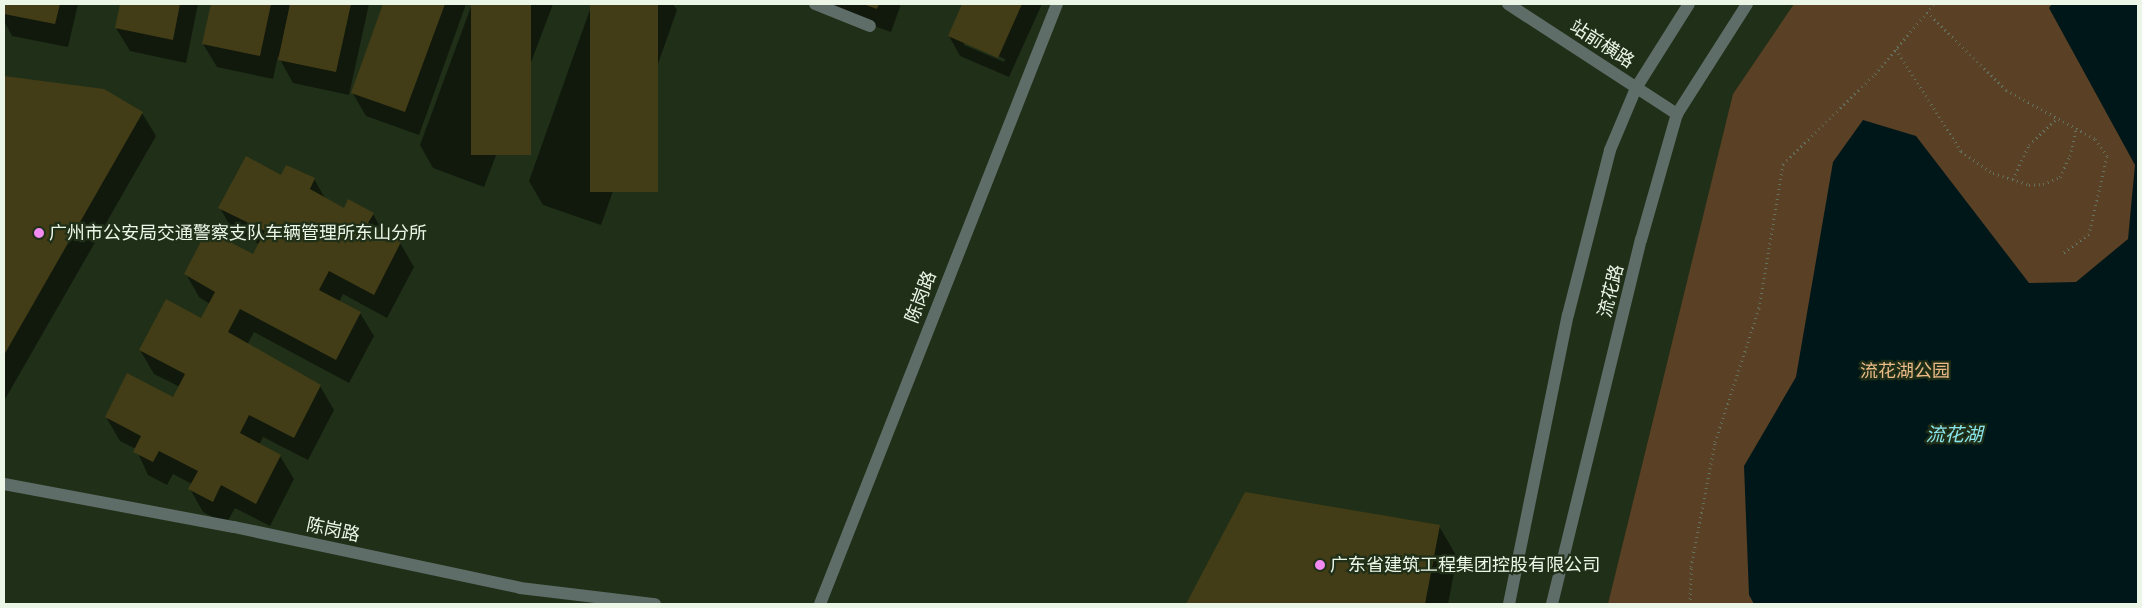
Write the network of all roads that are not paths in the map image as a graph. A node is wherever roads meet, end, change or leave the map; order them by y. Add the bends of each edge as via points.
1 (815, 4) edge
2 (1057, 4) edge
3 (1508, 4) edge
4 (1689, 4) edge
5 (1748, 4) edge
6 (870, 26) dead end
7 (1636, 88) junction
8 (1677, 114) junction
9 (4, 484) edge
10 (655, 604) edge
11 (820, 604) edge
12 (1510, 604) edge
13 (1552, 604) edge

1 - 6 street
2 - 11 street, 陈岗路
3 - 7 street, 站前横路
4 - 7 street, 流花路
5 - 8 street, 流花路
7 - 8 street, 站前横路
7 - 12 street, 流花路 via 1610,150 1593,209
8 - 13 street, 流花路 via 1641,240
9 - 10 street, 陈岗路 via 234,527 520,588

